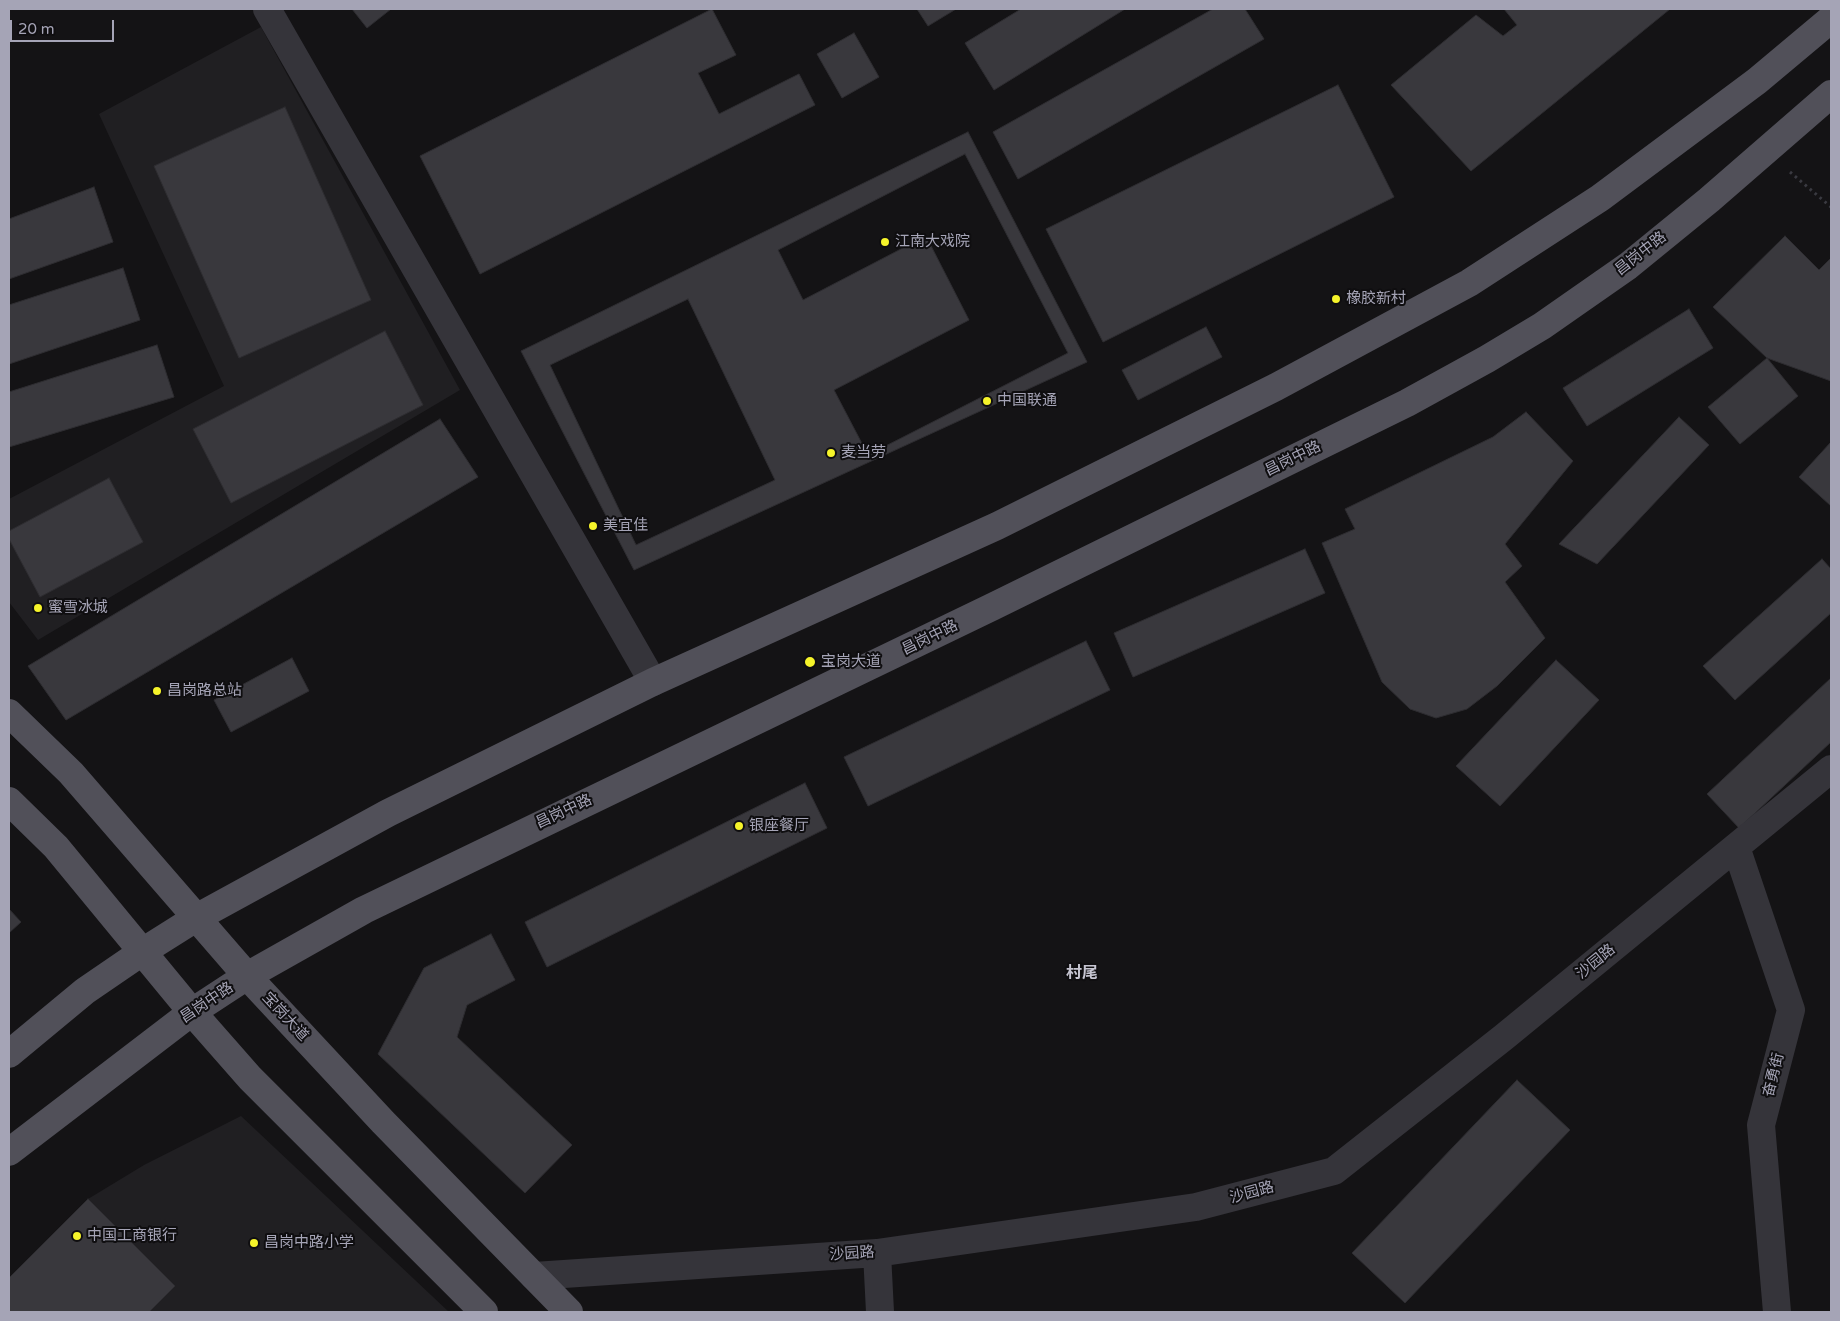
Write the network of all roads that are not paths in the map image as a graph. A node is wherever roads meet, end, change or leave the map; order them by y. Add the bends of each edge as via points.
1 (267, 9) edge
2 (1831, 19) edge
3 (1831, 94) edge
4 (653, 682) junction
5 (9, 713) edge
6 (1831, 769) edge
7 (9, 801) edge
8 (1736, 847) junction
9 (196, 918) junction
10 (142, 952) junction
11 (247, 976) junction
12 (192, 1012) junction
13 (9, 1054) edge
14 (9, 1152) edge
15 (877, 1253) junction
16 (534, 1276) junction
17 (484, 1312) edge
18 (569, 1312) edge
19 (880, 1312) edge
20 (1777, 1312) edge

1 - 4 street
2 - 4 main road via 1756,81 1600,198 1470,283 1276,387 1006,522
3 - 11 main road, 昌岗中路 via 1620,272 1542,326 1407,404 364,910
4 - 9 main road via 388,814
5 - 9 main road, 宝岗大道 via 71,773
6 - 8 street, 沙园路
7 - 10 main road via 56,848
8 - 15 street, 沙园路 via 1504,1037 1334,1170 1196,1208
8 - 20 street, 奋勇街 via 1791,1010 1761,1125
9 - 10 main road
9 - 11 main road, 宝岗大道
10 - 12 main road
10 - 13 main road via 84,991
11 - 12 main road, 昌岗中路
11 - 16 main road, 宝岗大道 via 383,1122
12 - 14 main road, 昌岗中路
12 - 17 main road via 298,1128
15 - 16 street, 沙园路
15 - 19 street
16 - 18 main road, 宝岗大道

